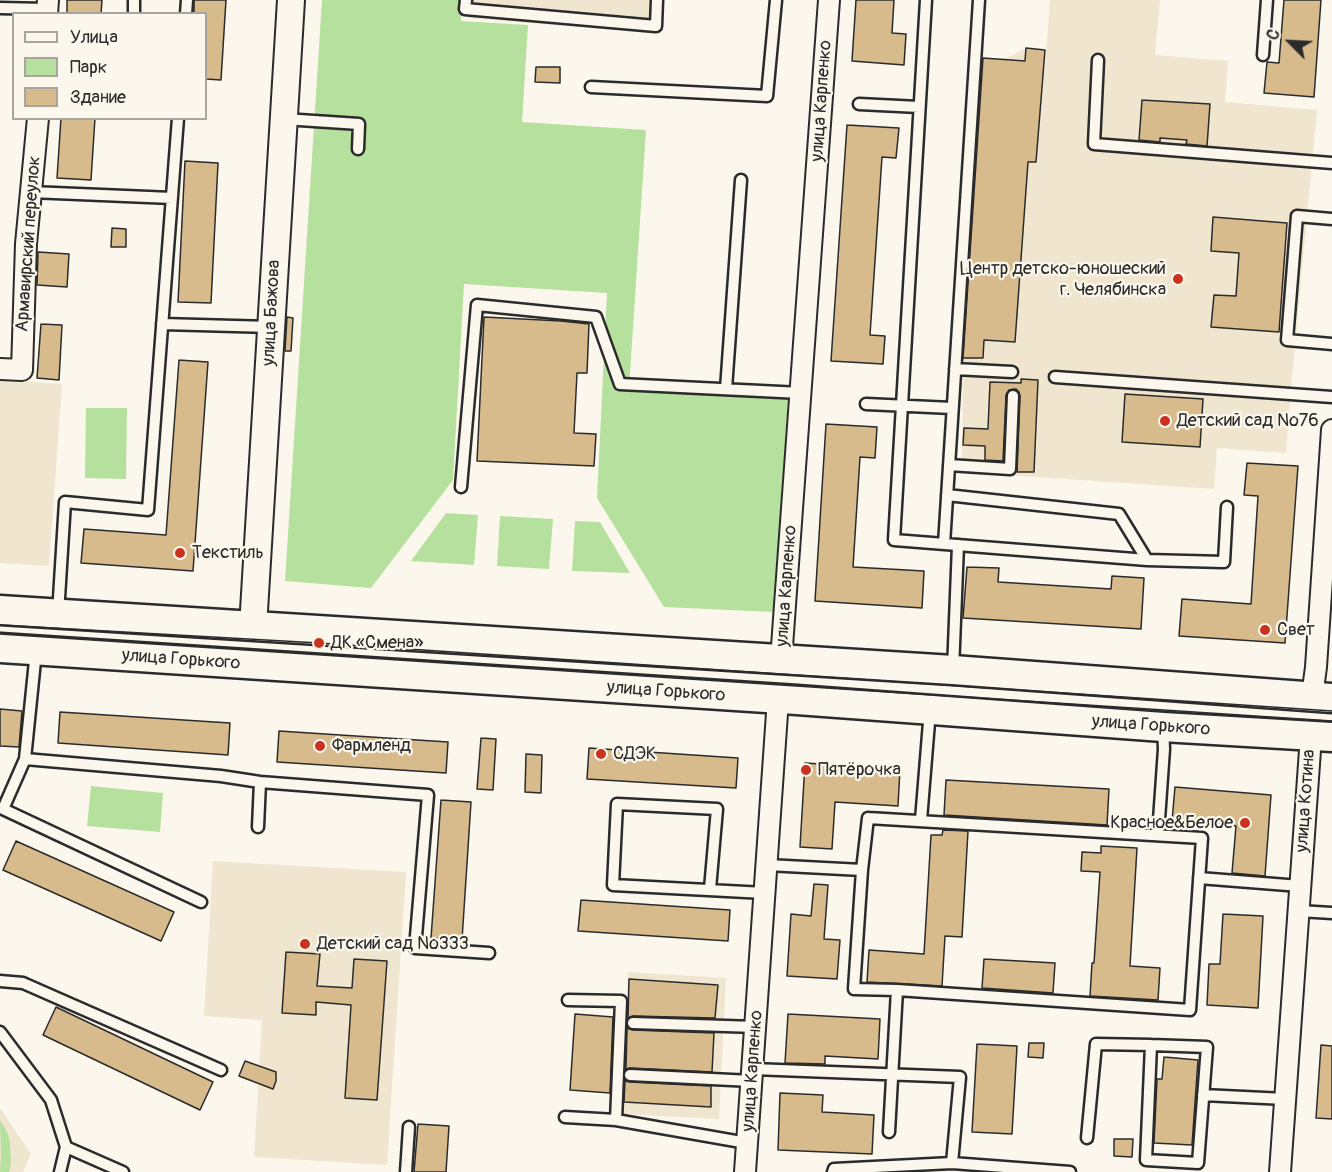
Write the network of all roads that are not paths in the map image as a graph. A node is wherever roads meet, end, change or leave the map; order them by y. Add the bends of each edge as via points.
1 (291, 0) edge
2 (466, 0) edge
3 (657, 0) edge
4 (776, 0) edge
5 (829, 0) edge
6 (926, 0) edge
7 (979, 0) edge
8 (1267, 0) edge
9 (0, 8) edge
10 (47, 8) edge
11 (1263, 55) dead end
12 (1098, 60) dead end
13 (591, 87) dead end
14 (859, 104) dead end
15 (920, 107) junction
16 (284, 119) junction
17 (38, 120) edge
18 (178, 120) edge
19 (358, 149) dead end
20 (1332, 163) edge
21 (741, 180) dead end
22 (31, 192) junction
23 (172, 198) junction
24 (1332, 219) edge
25 (162, 324) junction
26 (272, 327) junction
27 (1332, 344) edge
28 (0, 369) edge
29 (955, 369) junction
30 (1012, 372) dead end
31 (1055, 377) dead end
32 (726, 389) junction
33 (801, 393) junction
34 (1013, 396) dead end
35 (1332, 397) edge
36 (866, 404) dead end
37 (901, 406) junction
38 (952, 408) junction
39 (1332, 430) edge
40 (1331, 452) edge
41 (949, 465) junction
42 (461, 487) dead end
43 (947, 495) junction
44 (1227, 507) dead end
45 (944, 544) junction
46 (958, 545) junction
47 (1147, 560) junction
48 (0, 610) edge
49 (58, 614) junction
50 (253, 627) junction
51 (0, 648) edge
52 (36, 650) junction
53 (781, 660) junction
54 (250, 665) junction
55 (953, 670) junction
56 (1322, 697) edge
57 (778, 699) junction
58 (930, 709) junction
59 (1163, 727) junction
60 (1321, 737) edge
61 (25, 759) junction
62 (260, 782) junction
63 (921, 820) junction
64 (258, 827) dead end
65 (1158, 834) junction
66 (766, 865) junction
67 (862, 870) junction
68 (1199, 878) junction
69 (1300, 886) junction
70 (710, 890) junction
71 (765, 893) junction
72 (201, 902) dead end
73 (1299, 911) junction
74 (1332, 913) edge
75 (489, 953) dead end
76 (0, 981) edge
77 (897, 990) junction
78 (568, 1000) dead end
79 (633, 1023) dead end
80 (756, 1028) junction
81 (0, 1032) edge
82 (1151, 1045) junction
83 (221, 1070) dead end
84 (892, 1074) junction
85 (630, 1075) dead end
86 (752, 1075) junction
87 (1203, 1095) junction
88 (1286, 1099) junction
89 (565, 1117) dead end
90 (616, 1120) junction
91 (410, 1127) dead end
92 (889, 1132) dead end
93 (1087, 1138) dead end
94 (747, 1143) junction
95 (66, 1147) junction
96 (952, 1163) junction
97 (60, 1172) edge
98 (123, 1172) edge
99 (406, 1172) edge
100 (746, 1172) edge
101 (833, 1172) edge
102 (1070, 1172) edge
103 (1280, 1172) edge

1 - 16 street, улица Бажова
2 - 3 lane via 465,9 656,26
4 - 13 lane via 767,96
5 - 33 street, улица Карпенко
6 - 15 lane
7 - 29 lane
8 - 11 lane
9 - 10 lane
12 - 20 lane via 1094,144
14 - 15 lane
15 - 37 lane
16 - 19 lane via 359,124
16 - 26 street, улица Бажова
17 - 22 street, Армавирский переулок
18 - 23 lane
21 - 32 lane
22 - 23 lane
22 - 28 street, Армавирский переулок via 22,370
23 - 25 lane
24 - 27 lane via 1297,216 1287,340
25 - 26 lane
25 - 49 lane via 148,510 65,502
26 - 50 street, улица Бажова
29 - 30 lane
29 - 38 lane
31 - 35 lane
32 - 33 lane
32 - 42 lane via 620,384 597,317 477,305
33 - 53 street, улица Карпенко
34 - 41 lane via 1010,469
36 - 37 lane
37 - 38 lane
37 - 45 lane via 894,540
38 - 41 lane
39 - 40 street, улица Котина
40 - 56 street, улица Котина via 1316,667
41 - 43 lane
43 - 45 lane
43 - 47 lane via 1119,514
44 - 47 lane via 1224,562
45 - 46 lane
46 - 47 lane
46 - 55 lane
48 - 49 main road, улица Горького
49 - 50 main road, улица Горького
50 - 53 main road, улица Горького
50 - 54 main road
51 - 52 main road, улица Горького
52 - 54 main road, улица Горького
52 - 61 lane
53 - 55 main road, улица Горького
53 - 57 main road, улица Карпенко
54 - 57 main road, улица Горького
55 - 56 main road, улица Горького
56 - 60 main road, улица Котина
57 - 58 main road, улица Горького
57 - 66 street, улица Карпенко
58 - 59 main road, улица Горького
58 - 63 lane
59 - 60 main road, улица Горького
59 - 65 lane
60 - 69 street, улица Котина
61 - 62 lane
61 - 72 lane via 3,809
62 - 64 lane
62 - 75 lane via 428,795 415,948
63 - 65 lane
63 - 67 lane via 868,818
65 - 68 lane via 1202,838
66 - 67 lane
66 - 71 street, улица Карпенко
67 - 77 lane via 854,989
68 - 69 lane
68 - 77 lane via 1190,1010
69 - 73 street, улица Котина
70 - 70 lane via 717,809 617,804 614,885
70 - 71 lane
71 - 80 street, улица Карпенко
73 - 74 lane
73 - 88 street, улица Котина
76 - 83 lane via 23,983
77 - 84 lane
78 - 90 lane via 621,1002
79 - 80 lane
80 - 86 street, улица Карпенко
81 - 95 lane via 51,1100
82 - 87 lane via 1207,1047
82 - 87 lane via 1146,1160 1198,1163
82 - 93 lane via 1096,1044
84 - 86 lane
84 - 92 lane
84 - 96 lane via 960,1077
85 - 86 lane
86 - 94 street, улица Карпенко
87 - 88 lane
88 - 103 street, улица Котина
89 - 90 lane
90 - 94 lane
91 - 99 lane
94 - 100 street, улица Карпенко
95 - 97 lane
95 - 98 lane
96 - 101 lane via 834,1168
96 - 102 lane

